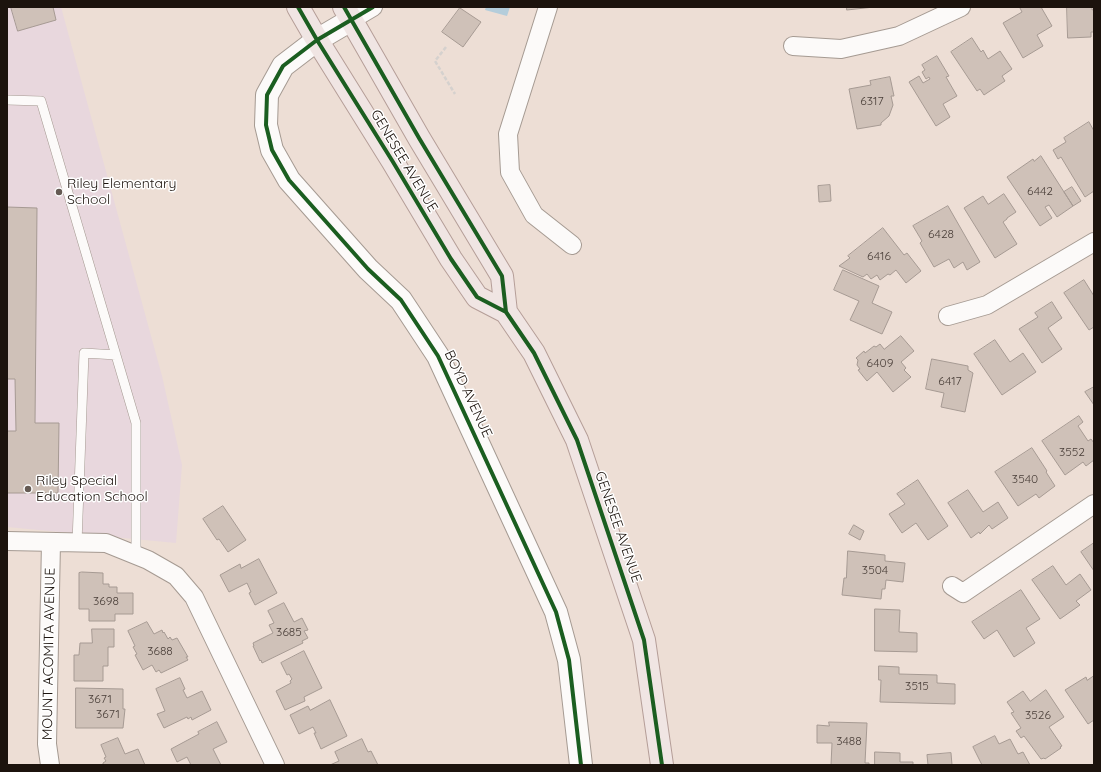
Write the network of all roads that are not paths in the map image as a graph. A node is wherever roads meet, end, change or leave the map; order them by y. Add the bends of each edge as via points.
1 (298, 7) edge
2 (373, 7) edge
3 (548, 7) edge
4 (961, 7) edge
5 (347, 14) edge
6 (317, 40) junction
7 (793, 46) dead end
8 (7, 100) edge
9 (1094, 242) edge
10 (572, 245) dead end
11 (506, 312) junction
12 (948, 316) dead end
13 (116, 356) junction
14 (1094, 504) edge
15 (7, 541) edge
16 (50, 542) junction
17 (77, 543) junction
18 (142, 558) junction
19 (952, 586) dead end
20 (50, 765) edge
21 (275, 765) edge
22 (581, 765) edge
23 (662, 765) edge

1 - 6 main road, GENESEE AVENUE
2 - 5 street, BOYD AVENUE
3 - 10 street via 508,134 510,172 534,215
4 - 7 street via 899,36 841,49
5 - 6 street, BOYD AVENUE
5 - 11 main road, GENESEE AVENUE via 502,276
6 - 11 main road, GENESEE AVENUE via 477,297
6 - 22 street, BOYD AVENUE via 283,66 267,95 266,125 272,150 289,180 368,269 401,300 438,356 556,612 569,660
8 - 13 lane via 41,101
9 - 12 street via 987,305
11 - 23 main road, GENESEE AVENUE via 534,353 578,440 644,640
13 - 17 lane via 84,353
13 - 18 lane via 136,423
14 - 19 street via 963,593
15 - 16 street
16 - 17 street
16 - 20 street, MOUNT ACOMITA AVENUE via 47,744
17 - 18 street via 106,543
18 - 21 street via 176,576 194,597

